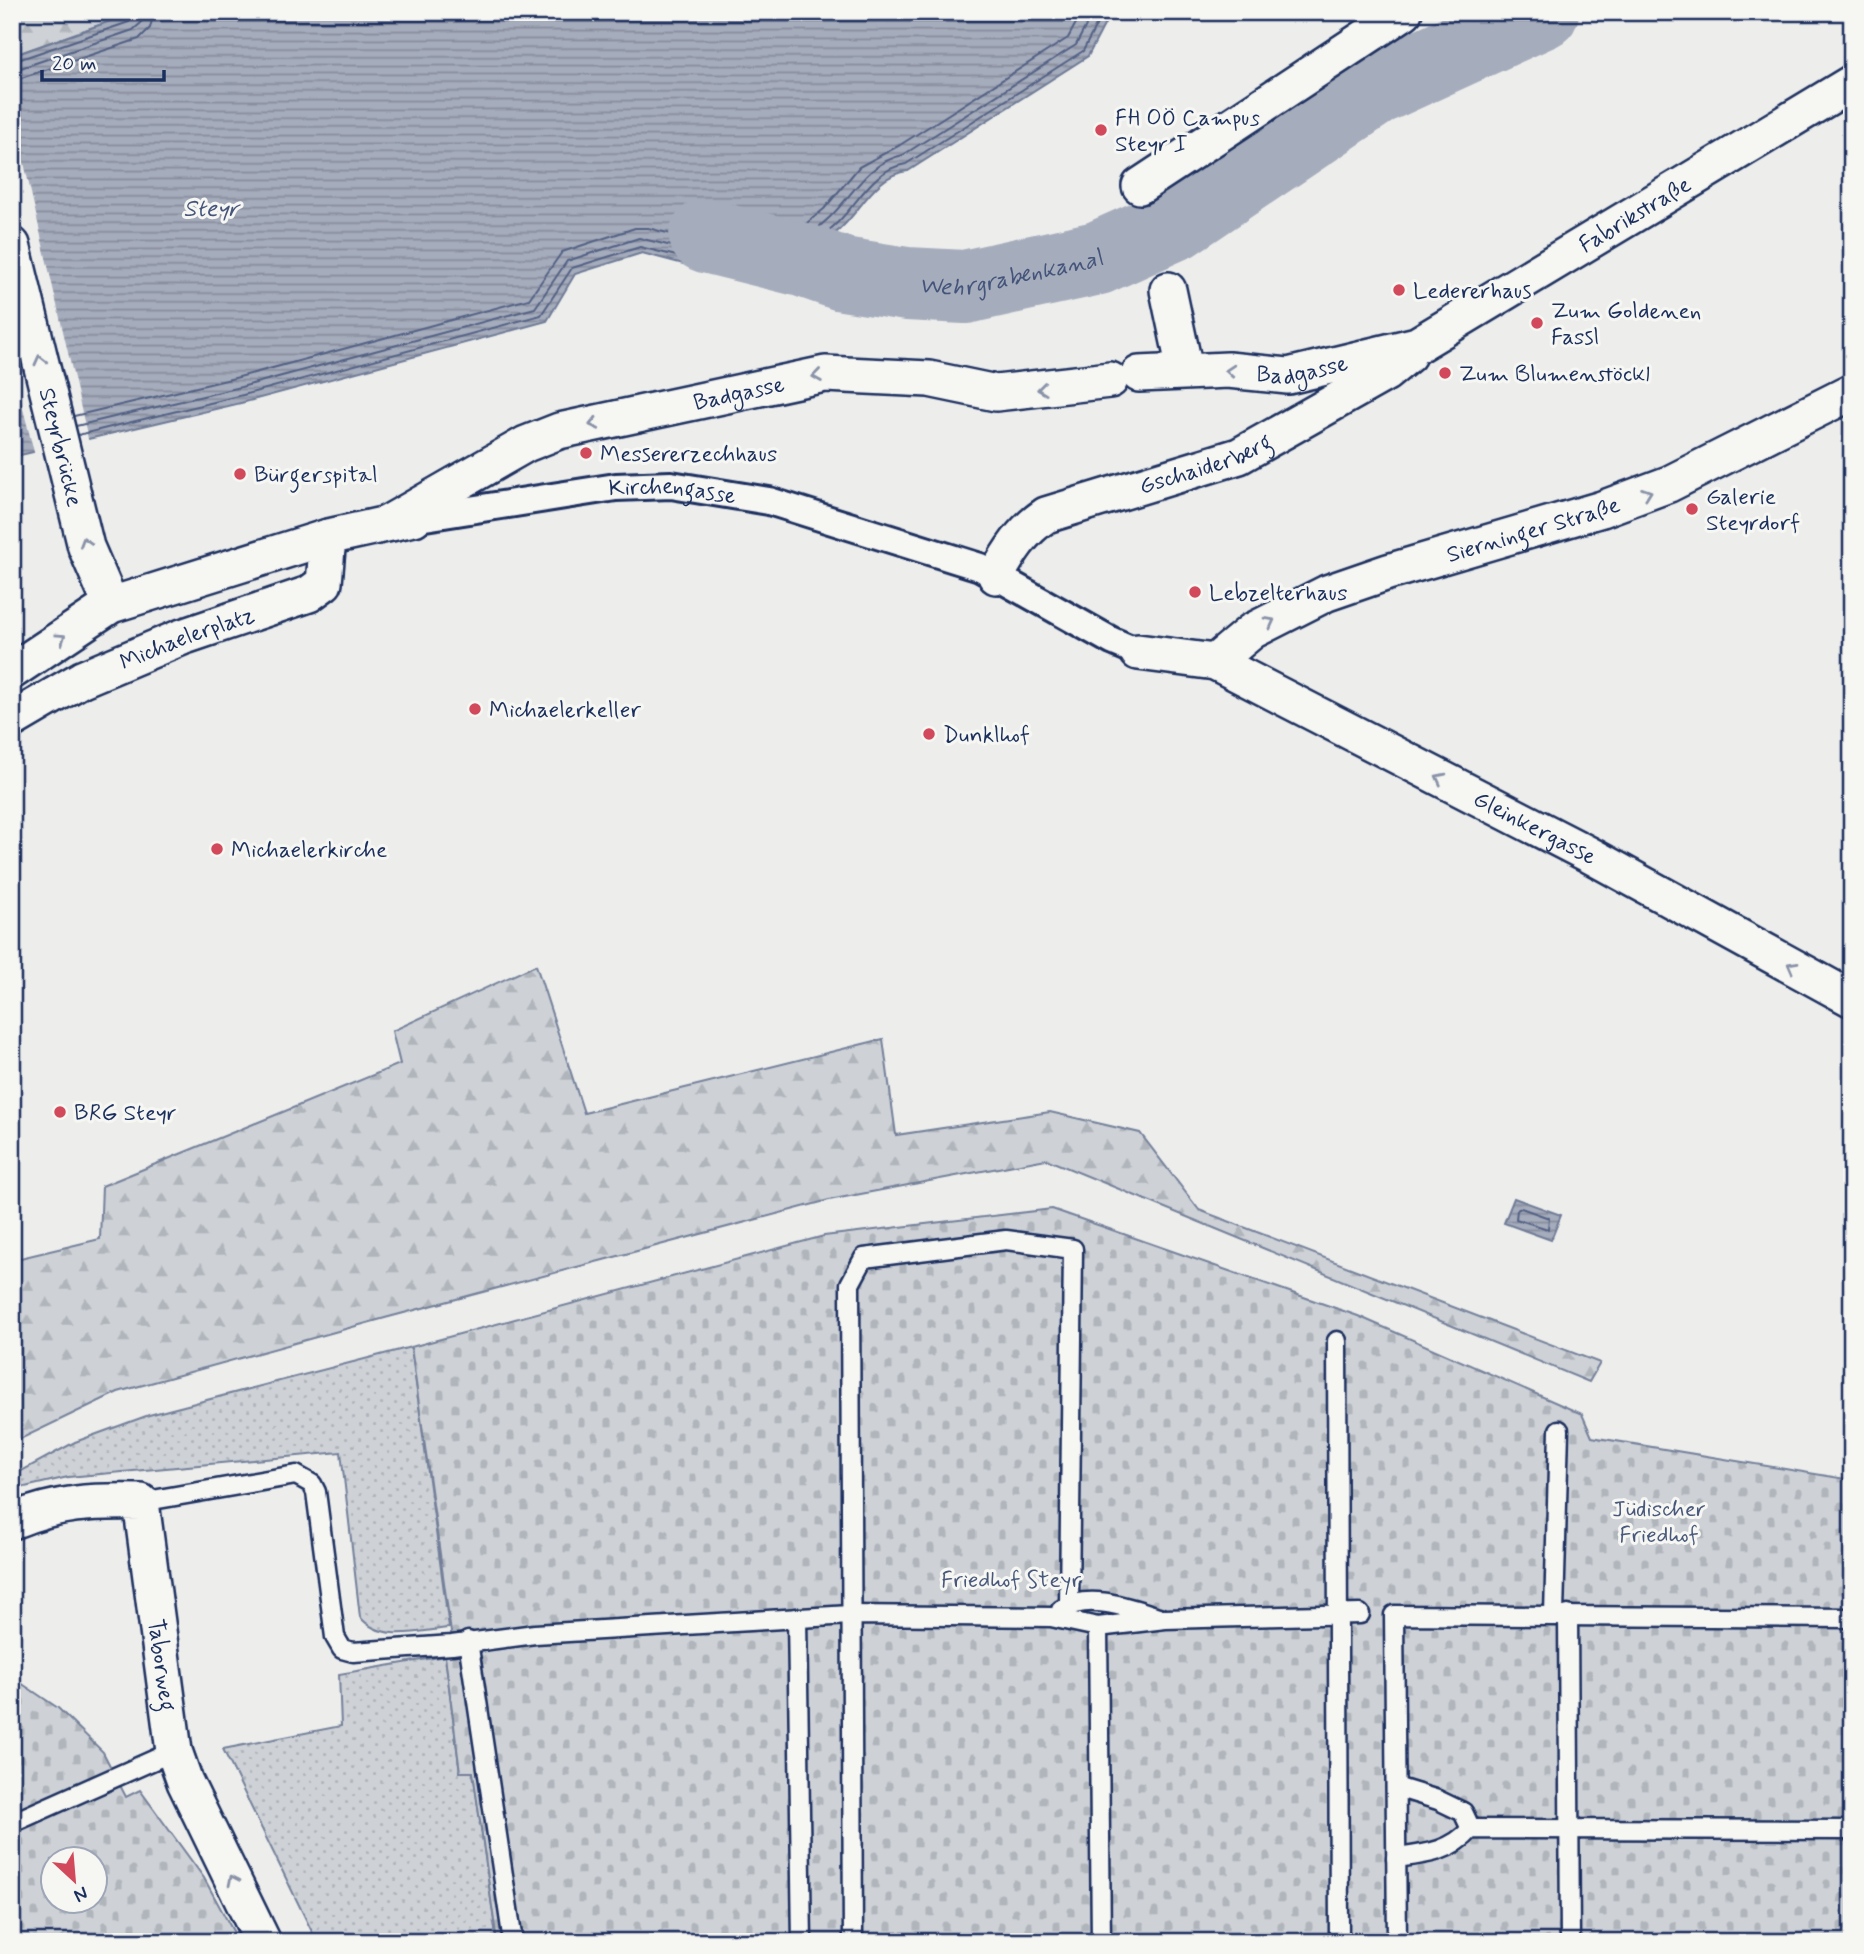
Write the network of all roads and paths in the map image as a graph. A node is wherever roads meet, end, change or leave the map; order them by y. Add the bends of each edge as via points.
1 (1404, 12) edge
2 (1852, 83) edge
3 (1140, 186) dead end
4 (12, 245) edge
5 (1168, 290) dead end
6 (1417, 345) junction
7 (1185, 370) junction
8 (1852, 392) edge
9 (425, 517) joint
10 (390, 522) junction
11 (328, 537) junction
12 (996, 576) junction
13 (111, 605) junction
14 (1138, 652) joint
15 (1215, 662) junction
16 (12, 671) edge
17 (12, 720) edge
18 (1852, 999) edge
19 (1337, 1341) dead end
20 (1559, 1430) dead end
21 (141, 1502) junction
22 (12, 1521) edge
23 (1069, 1605) junction
24 (1360, 1614) dead end
25 (850, 1615) junction
26 (1337, 1615) junction
27 (1561, 1615) junction
28 (1051, 1617) junction
29 (797, 1618) junction
30 (1852, 1618) edge
31 (1165, 1619) junction
32 (1098, 1627) junction
33 (468, 1641) junction
34 (174, 1751) junction
35 (1396, 1787) junction
36 (12, 1823) edge
37 (1471, 1829) junction
38 (1568, 1829) junction
39 (1852, 1830) edge
40 (1396, 1858) junction
41 (263, 1942) edge
42 (513, 1942) edge
43 (802, 1942) edge
44 (853, 1942) edge
45 (1101, 1942) edge
46 (1339, 1942) edge
47 (1397, 1942) edge
48 (1570, 1942) edge

1 - 3 street
2 - 6 street, Fabrikstraße
13 -> 4 street, Steyrbrücke via 86,547
5 - 7 street
6 -> 7 street, Badgasse via 1288,376
6 - 12 street, Gschaiderberg via 1386,373 1258,448 1046,515 1028,527
7 -> 10 street, Badgasse via 996,393 929,379 825,374 783,381 559,431 526,444
15 -> 8 street, Sierninger Straße via 1252,631 1327,593 1669,484
9 - 10 street, Kirchengasse
9 - 12 street, Kirchengasse via 616,487 671,485 769,500
10 - 11 street, Kirchengasse
11 - 13 street, Kirchengasse
11 - 17 street, Michaelerplatz via 324,583 309,594 182,637 82,679
12 - 14 street, Kirchengasse
16 -> 13 street, Kirchengasse
14 - 15 street, Kirchengasse
18 -> 15 street, Gleinkergasse via 1588,854
19 - 26 lane
20 - 27 lane
21 - 22 street via 61,1504
21 - 33 lane via 296,1475 304,1478 316,1492 335,1637 342,1649
21 - 34 street, Taborweg
23 - 25 lane via 1073,1249 1006,1240 864,1258 850,1283
23 - 28 lane
23 - 31 lane via 1122,1606
24 - 26 lane
25 - 28 lane
25 - 29 lane
25 - 44 lane
26 - 31 lane
26 - 46 lane
27 - 30 lane
27 - 35 lane via 1394,1615
27 - 38 lane
28 - 32 lane
29 - 33 lane
29 - 43 lane
31 - 32 lane
32 - 45 lane
33 - 42 lane
34 - 36 lane
41 -> 34 street, Taborweg via 184,1782
35 - 37 lane via 1463,1812
35 - 40 lane
37 - 38 lane
37 - 40 lane via 1458,1843 1435,1853
38 - 39 lane
38 - 48 lane
40 - 47 lane

